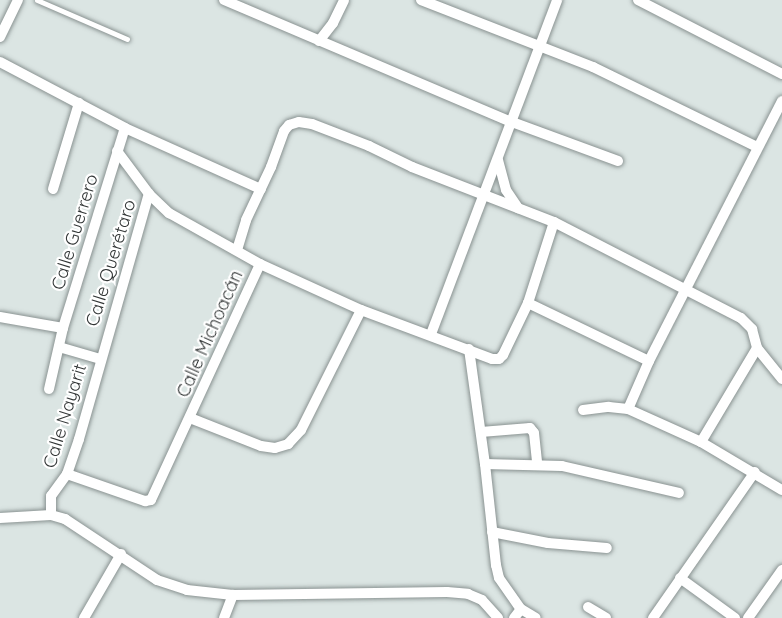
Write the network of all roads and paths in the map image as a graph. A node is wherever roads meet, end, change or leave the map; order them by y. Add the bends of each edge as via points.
1 (18, 0) edge
2 (37, 0) edge
3 (224, 0) edge
4 (344, 0) edge
5 (421, 0) edge
6 (557, 0) edge
7 (638, 0) edge
8 (0, 36) edge
9 (127, 39) dead end
10 (319, 41) junction
11 (540, 46) junction
12 (0, 62) edge
13 (782, 74) edge
14 (782, 101) edge
15 (79, 103) junction
16 (512, 122) junction
17 (125, 128) junction
18 (757, 147) junction
19 (117, 151) junction
20 (497, 160) junction
21 (618, 161) dead end
22 (53, 189) dead end
23 (261, 189) junction
24 (149, 194) junction
25 (483, 195) junction
26 (518, 208) junction
27 (554, 222) junction
28 (237, 250) junction
29 (260, 264) junction
30 (685, 291) junction
31 (528, 303) junction
32 (360, 310) junction
33 (0, 317) edge
34 (63, 328) junction
35 (431, 334) junction
36 (59, 347) junction
37 (758, 348) junction
38 (469, 349) junction
39 (99, 359) junction
40 (649, 361) junction
41 (782, 379) edge
42 (50, 389) dead end
43 (628, 409) junction
44 (583, 410) dead end
45 (190, 418) junction
46 (481, 432) junction
47 (701, 442) junction
48 (485, 464) junction
49 (537, 464) junction
50 (754, 472) junction
51 (67, 474) junction
52 (782, 490) edge
53 (679, 493) dead end
54 (51, 513) junction
55 (0, 518) edge
56 (492, 532) junction
57 (607, 548) dead end
58 (121, 554) junction
59 (782, 570) edge
60 (680, 579) junction
61 (233, 595) junction
62 (588, 607) dead end
63 (517, 614) edge
64 (84, 618) edge
65 (224, 618) edge
66 (498, 618) edge
67 (536, 618) edge
68 (606, 618) edge
69 (653, 618) edge
70 (735, 618) edge
71 (748, 618) edge

1 - 8 street
2 - 9 lane
3 - 10 street
4 - 10 street
5 - 11 street
6 - 11 street
7 - 13 street
10 - 16 street
11 - 16 street
11 - 18 street via 593,67
12 - 15 street
14 - 18 street
15 - 17 street
15 - 22 street
16 - 20 street
16 - 21 street
17 - 19 street, Calle Guerrero
17 - 23 street
18 - 30 street
19 - 24 street, Calle Querétaro
19 - 34 street, Calle Guerrero
20 - 25 street
20 - 26 street via 506,190
23 - 25 street via 284,131 299,122 328,129
23 - 28 street
24 - 28 street via 169,213
24 - 39 street, Calle Querétaro
25 - 26 street
25 - 35 street
26 - 27 street
27 - 30 street
27 - 31 street
28 - 29 street
29 - 32 street
29 - 45 street, Calle Michoacán
30 - 37 street via 747,322
30 - 40 street
31 - 38 street via 499,359
31 - 40 street
32 - 35 street
32 - 45 street via 301,430 288,444 275,448 261,446
33 - 34 street
34 - 36 street, Calle Guerrero
35 - 38 street
36 - 39 street
36 - 42 street, Calle Guerrero
37 - 41 street
37 - 47 street
38 - 46 street
39 - 51 street, Calle Nayarit
40 - 43 street
43 - 44 street
43 - 47 street
45 - 51 street, Calle Michoacán via 150,501
46 - 48 street
46 - 49 street via 530,428
47 - 50 street
48 - 49 street
48 - 56 street
49 - 53 street via 562,466
50 - 52 street
50 - 60 street
51 - 54 street, Calle Nayarit via 51,496
54 - 55 street
54 - 58 street
56 - 57 street via 539,542
56 - 63 street via 500,578
58 - 61 street via 139,569 173,586
58 - 64 street
59 - 71 street
60 - 69 street
60 - 70 street
61 - 65 street
61 - 66 street via 447,592 482,600
62 - 68 street
63 - 67 street

